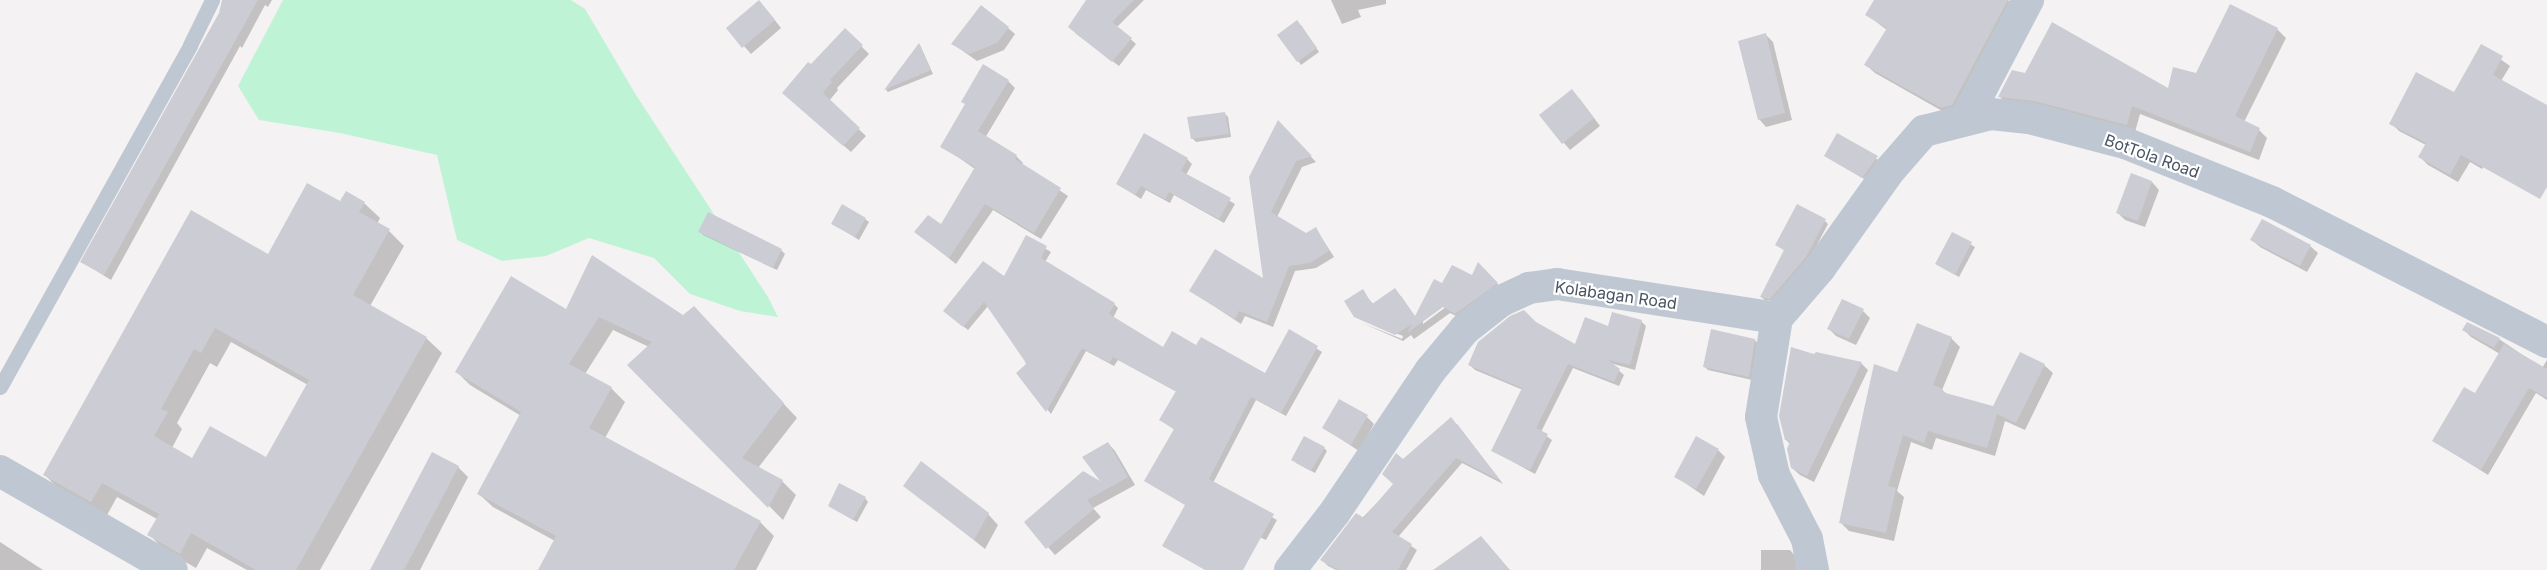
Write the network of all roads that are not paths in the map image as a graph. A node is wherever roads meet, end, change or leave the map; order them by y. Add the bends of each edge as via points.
1 (212, 0) edge
2 (2028, 0) edge
3 (1965, 120) junction
4 (1777, 318) junction
5 (2547, 342) edge
6 (0, 387) edge
7 (0, 471) edge
8 (172, 570) edge
9 (1290, 570) edge
10 (1813, 570) edge

1 - 6 lane
2 - 3 street
3 - 4 street, BotTola Road via 1924,130 1890,170 1820,268
3 - 5 street, BotTola Road via 1991,114 2029,118 2125,143 2272,202
4 - 9 street, Kolabagan Road via 1557,284 1529,288 1501,301 1465,329 1430,371 1335,512
4 - 10 street via 1761,417 1774,475 1807,539
7 - 8 street

